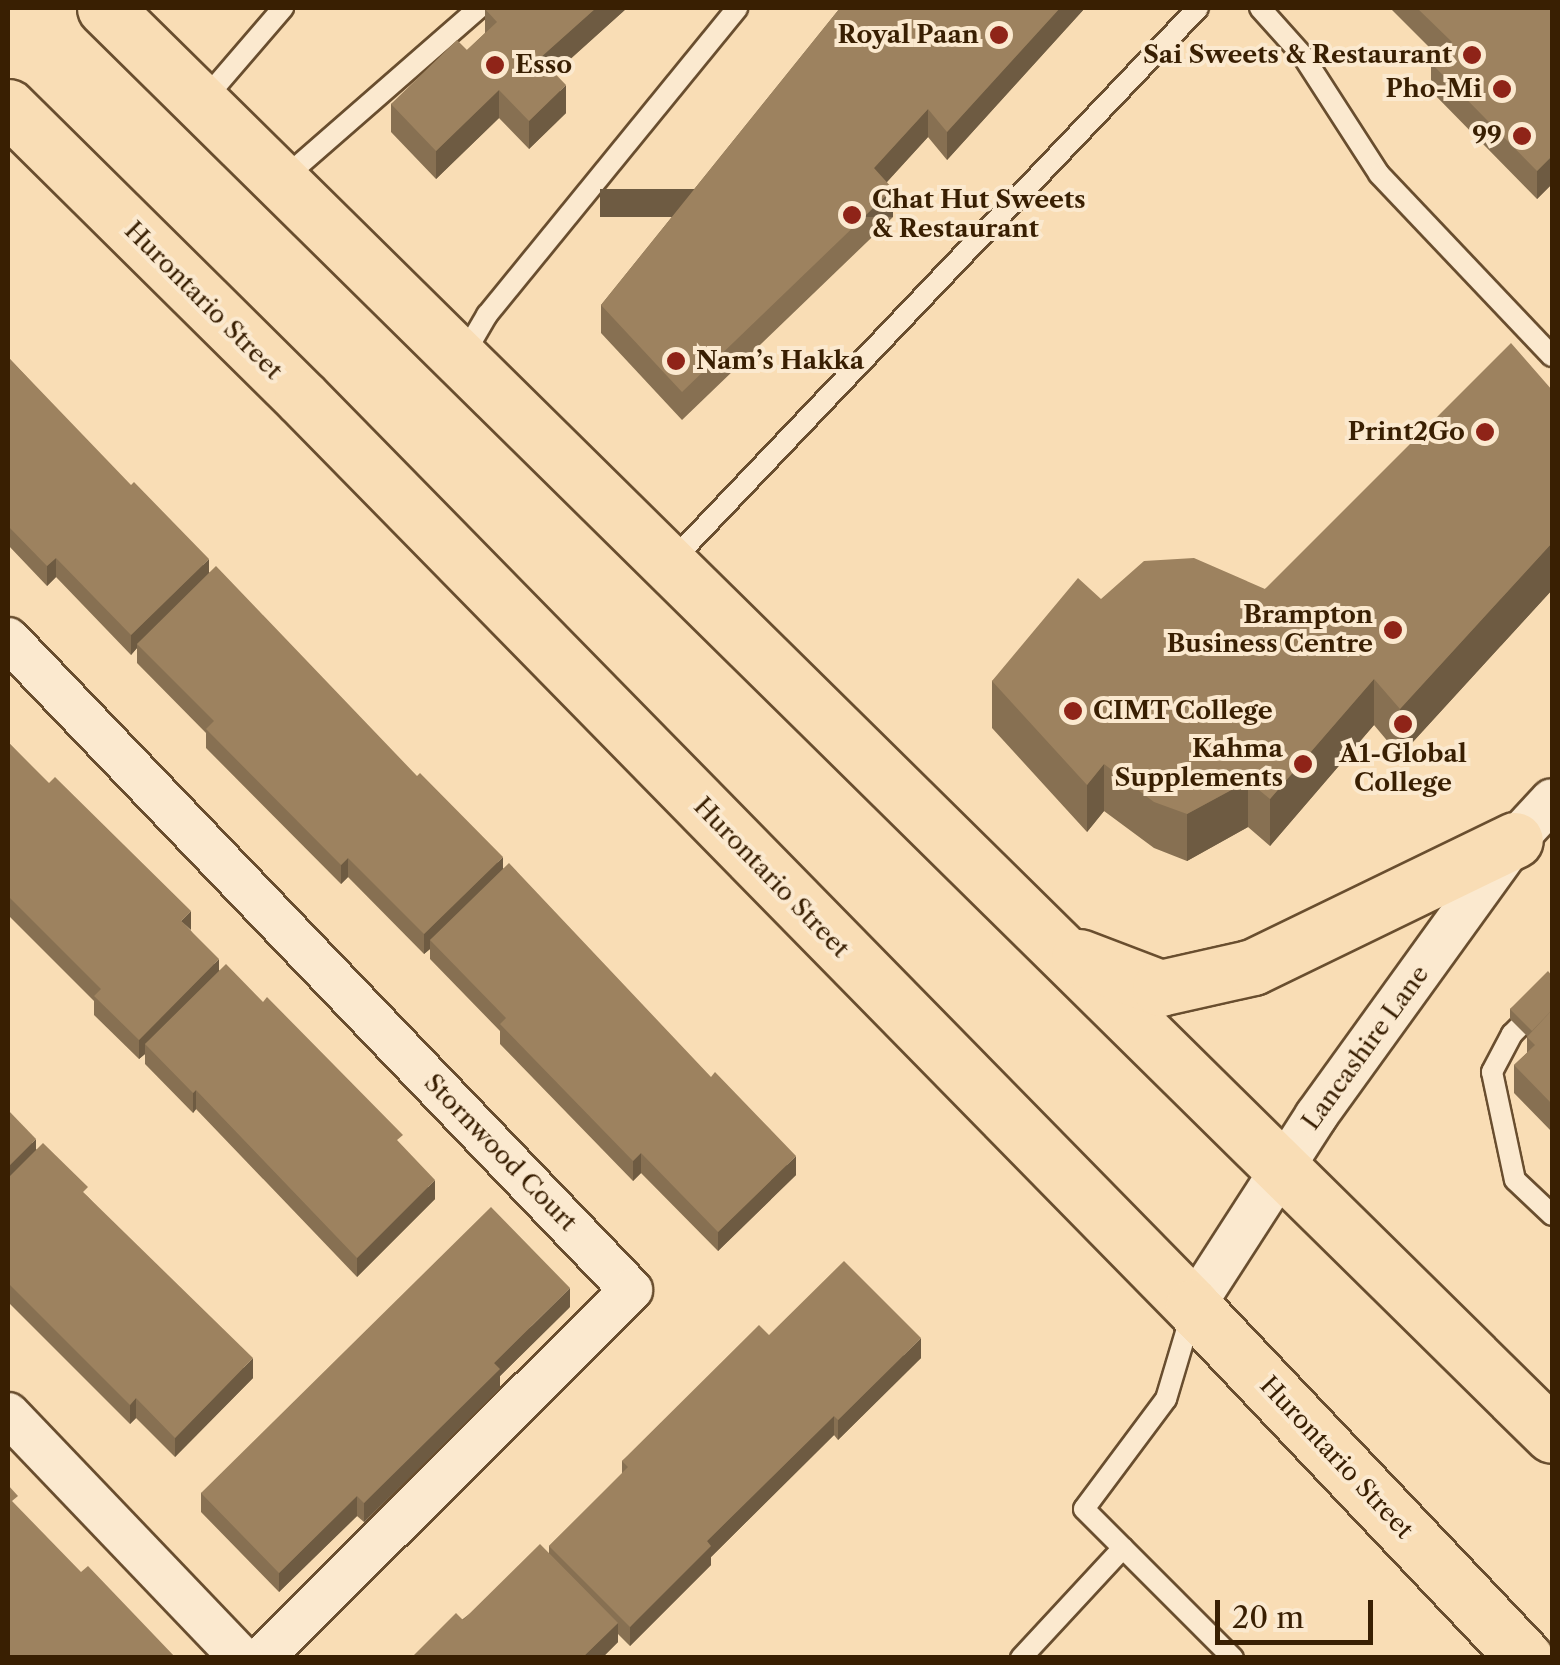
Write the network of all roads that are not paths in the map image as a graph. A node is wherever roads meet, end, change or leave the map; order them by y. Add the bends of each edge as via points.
1 (106, 8) edge
2 (283, 8) edge
3 (479, 8) edge
4 (737, 8) edge
5 (1198, 8) edge
6 (1260, 8) edge
7 (202, 103) junction
8 (8, 107) edge
9 (281, 180) junction
10 (1552, 356) edge
11 (462, 358) junction
12 (670, 563) junction
13 (8, 639) edge
14 (1552, 800) edge
15 (1515, 840) junction
16 (1062, 950) junction
17 (1552, 994) edge
18 (1280, 1168) junction
19 (1552, 1215) edge
20 (1193, 1307) junction
21 (8, 1414) edge
22 (1552, 1435) edge
23 (1124, 1548) junction
24 (241, 1658) edge
25 (262, 1658) edge
26 (1021, 1658) edge
27 (1233, 1658) edge
28 (1526, 1658) edge

1 - 7 main road
2 - 7 lane
3 - 9 lane
4 - 11 lane via 487,314
5 - 12 lane
6 - 10 lane via 1303,56 1378,174
7 - 9 main road
8 - 20 main road, Hurontario Street
9 - 11 main road
11 - 12 main road
12 - 16 main road
13 - 25 street, Stornwood Court via 632,1290
14 - 15 street, Lancashire Lane
15 - 16 main road via 1252,967 1160,988
15 - 18 street, Lancashire Lane
16 - 18 main road
17 - 19 lane via 1512,1034 1492,1072 1515,1180
18 - 20 street, Lancashire Lane
18 - 22 main road
20 - 23 lane via 1166,1400 1084,1508
20 - 28 main road, Hurontario Street
21 - 24 street
23 - 26 lane
23 - 27 lane

